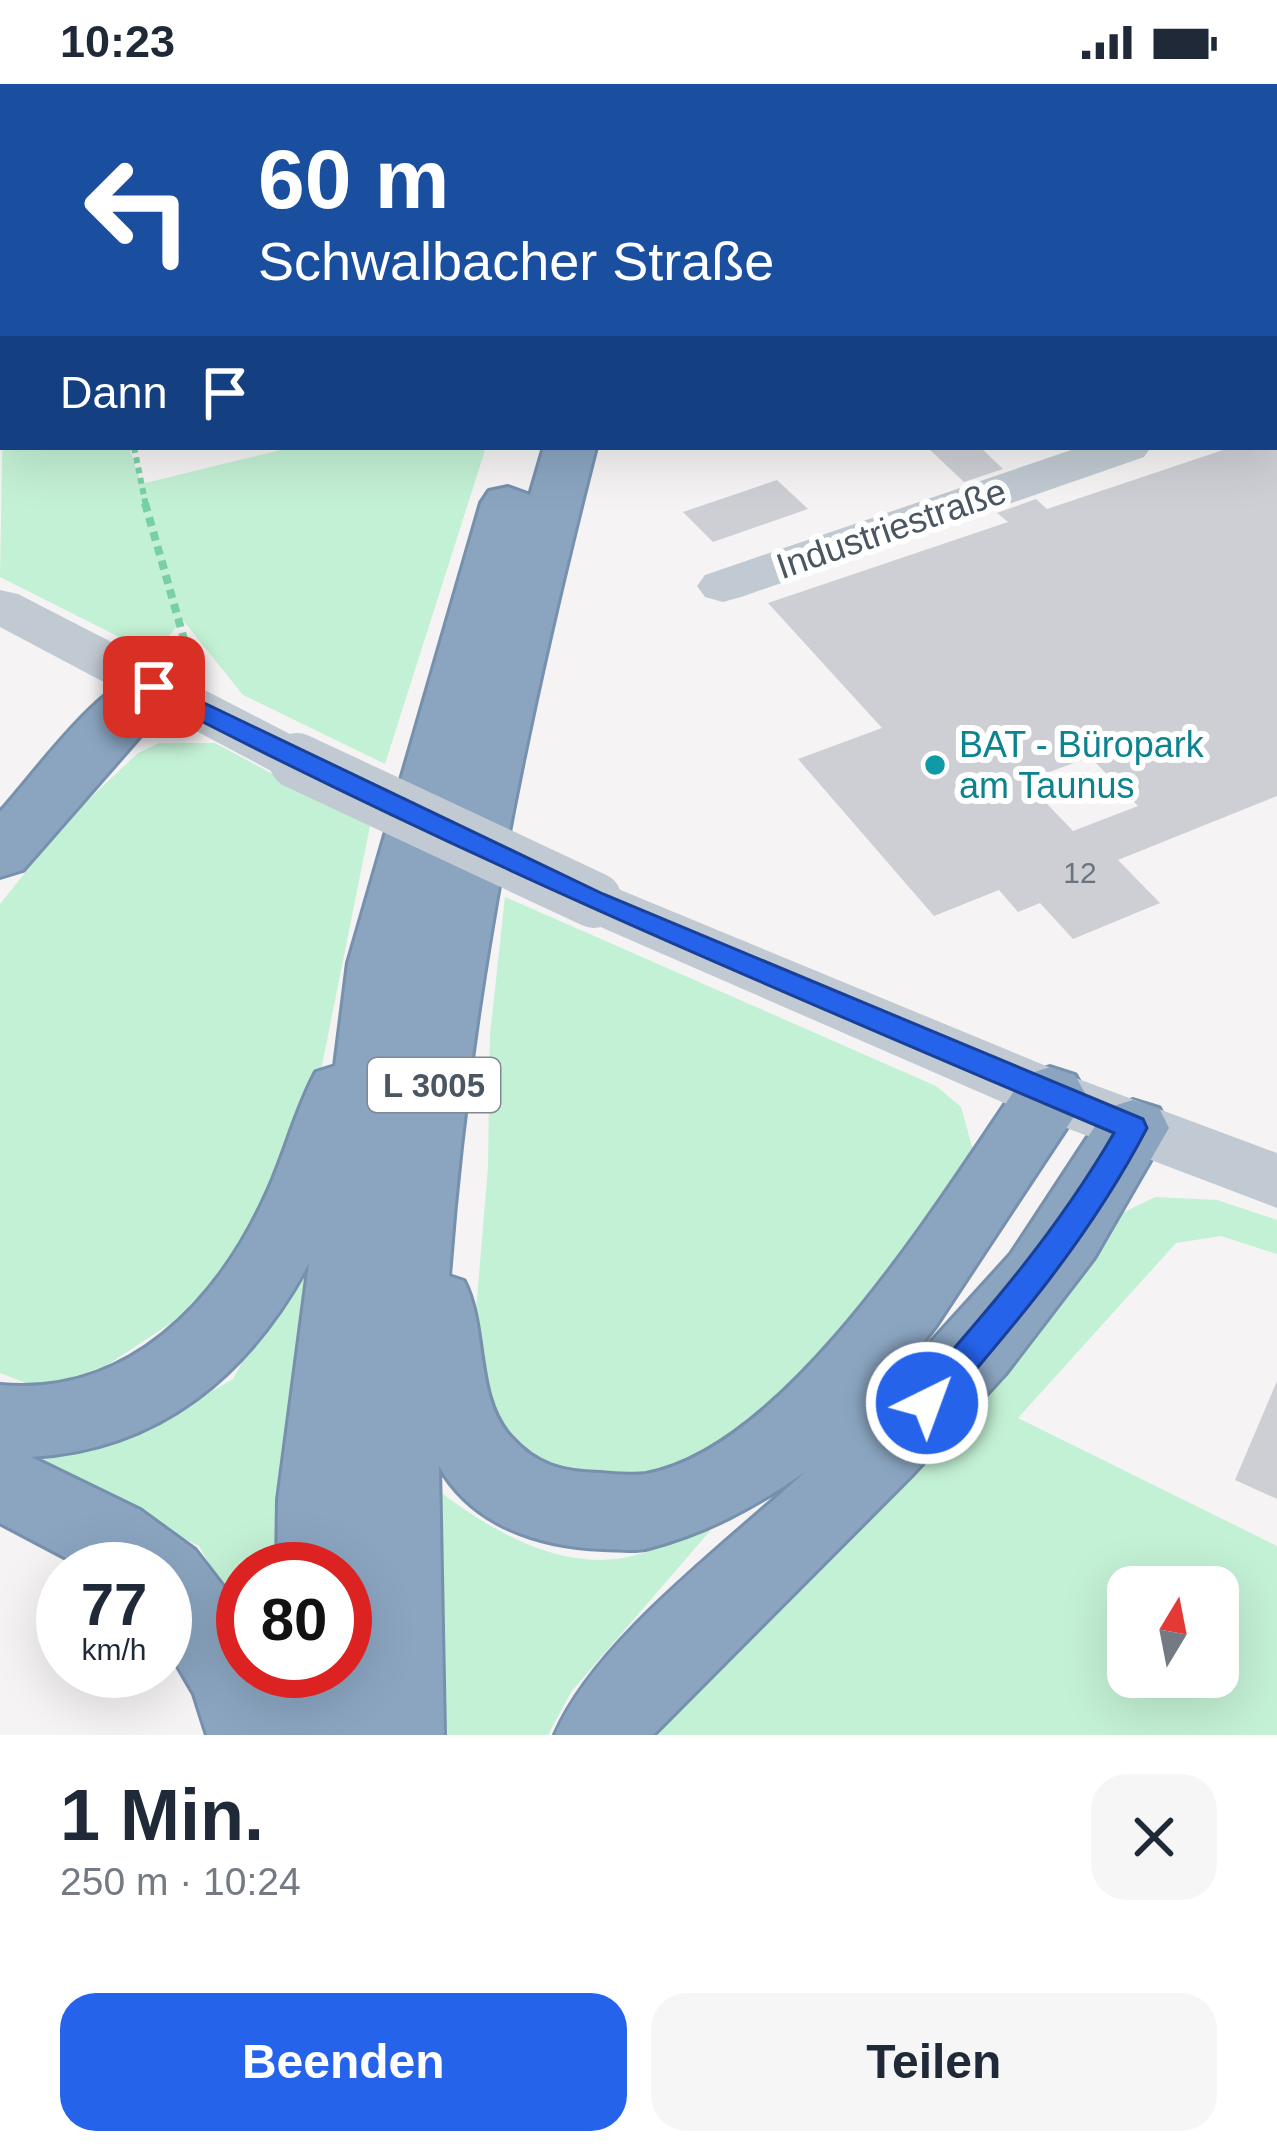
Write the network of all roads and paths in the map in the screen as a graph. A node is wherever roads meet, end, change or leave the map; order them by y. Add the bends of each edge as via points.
1 (134, 450) edge
2 (523, 450) edge
3 (569, 450) edge
4 (1118, 450) edge
5 (723, 586) dead end
6 (0, 606) edge
7 (154, 687) junction
8 (0, 854) edge
9 (382, 962) junction
10 (1050, 1095) junction
11 (1132, 1128) junction
12 (422, 1177) junction
13 (1277, 1181) edge
14 (0, 1420) edge
15 (0, 1482) edge
16 (116, 1542) edge
17 (320, 1542) edge
18 (192, 1608) edge
19 (321, 1698) edge
20 (252, 1735) edge
21 (322, 1735) edge
22 (399, 1735) edge
23 (600, 1735) edge

1 - 7 path via 186,646
2 - 9 highway, L 3005
3 - 12 highway, L 3005 via 499,716 452,960
4 - 5 street, Industriestraße
6 - 7 street
7 - 8 highway
7 - 10 street, bridge via 594,901
9 - 14 highway via 328,1135 269,1268 232,1323 138,1396 79,1416
9 - 17 highway, L 3005
10 - 11 street
10 - 12 highway via 913,1296 800,1429 696,1501 646,1515 593,1516 541,1504 500,1481 470,1451 449,1406
11 - 13 street
11 - 23 highway via 1082,1216 1021,1298 927,1403 633,1689
12 - 22 highway, L 3005 via 394,1556
15 - 16 highway
18 - 20 highway via 243,1700
19 - 21 highway

